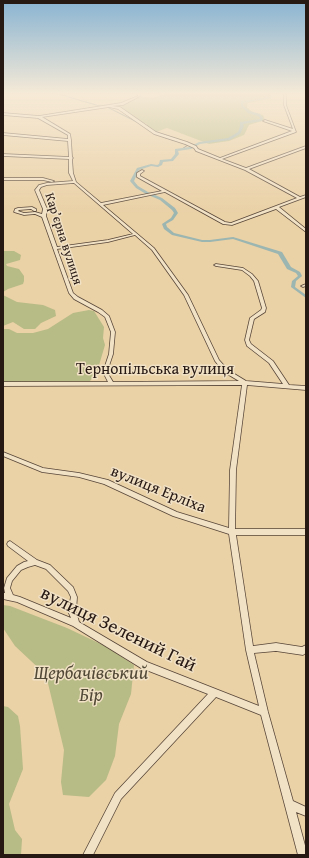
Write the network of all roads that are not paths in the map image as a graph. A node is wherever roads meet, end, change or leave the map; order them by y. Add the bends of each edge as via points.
1 (66, 133) edge
2 (155, 133) edge
3 (289, 133) edge
4 (3, 134) edge
5 (70, 140) junction
6 (306, 147) edge
7 (3, 155) edge
8 (71, 158) junction
9 (218, 159) junction
10 (246, 169) junction
11 (142, 171) dead end
12 (3, 179) edge
13 (59, 182) junction
14 (75, 182) junction
15 (165, 191) junction
16 (306, 196) edge
17 (300, 198) junction
18 (101, 204) junction
19 (43, 206) junction
20 (277, 208) junction
21 (44, 216) junction
22 (306, 231) edge
23 (136, 234) junction
24 (55, 248) junction
25 (216, 265) dead end
26 (111, 382) junction
27 (245, 383) junction
28 (3, 384) edge
29 (287, 386) junction
30 (306, 388) edge
31 (3, 454) edge
32 (232, 532) junction
33 (306, 532) edge
34 (10, 544) dead end
35 (35, 562) junction
36 (6, 597) edge
37 (76, 624) junction
38 (306, 649) edge
39 (250, 650) junction
40 (214, 693) junction
41 (264, 712) junction
42 (290, 804) junction
43 (306, 812) edge
44 (88, 855) edge
45 (303, 855) edge

1 - 5 street
2 - 9 street via 186,143
3 - 9 street
4 - 5 street
5 - 8 street
6 - 10 street
7 - 8 street
8 - 14 street via 71,173
9 - 10 street
10 - 17 street
11 - 15 street via 138,176
12 - 13 street via 43,179
13 - 14 street, Кар’єрна вулиця
13 - 19 street, Кар’єрна вулиця via 40,186 37,190
14 - 18 street
15 - 18 street
15 - 20 street via 224,223 231,224
16 - 17 street
17 - 20 street
18 - 23 street
19 - 21 street, Кар’єрна вулиця
19 - 21 street via 35,211
20 - 22 street
21 - 24 street, Кар’єрна вулиця
23 - 24 street via 108,241
23 - 27 street via 153,249 186,295 217,360 226,370
24 - 26 street, Кар’єрна вулиця via 71,293 107,316 113,332 105,372
25 - 29 street via 243,269 256,281 264,308 263,312 252,318 247,340 249,345 271,362
26 - 27 street, Тернопільська вулиця
26 - 28 street, Тернопільська вулиця
27 - 29 street, Тернопільська вулиця
27 - 32 street via 233,470
29 - 30 street, Тернопільська вулиця
31 - 32 street, вулиця Ерліха via 42,470 106,482 175,514
32 - 33 street, вулиця Ерліха
32 - 39 street
34 - 35 street
35 - 36 street via 26,564 9,580
35 - 37 street via 48,567 71,589 74,597 72,611
36 - 37 street, вулиця Зелений Гай via 18,599
37 - 40 street, вулиця Зелений Гай via 144,665
38 - 39 street
39 - 41 street
40 - 41 street, вулиця Зелений Гай
40 - 44 street via 118,796
41 - 42 street
42 - 43 street
42 - 45 street

